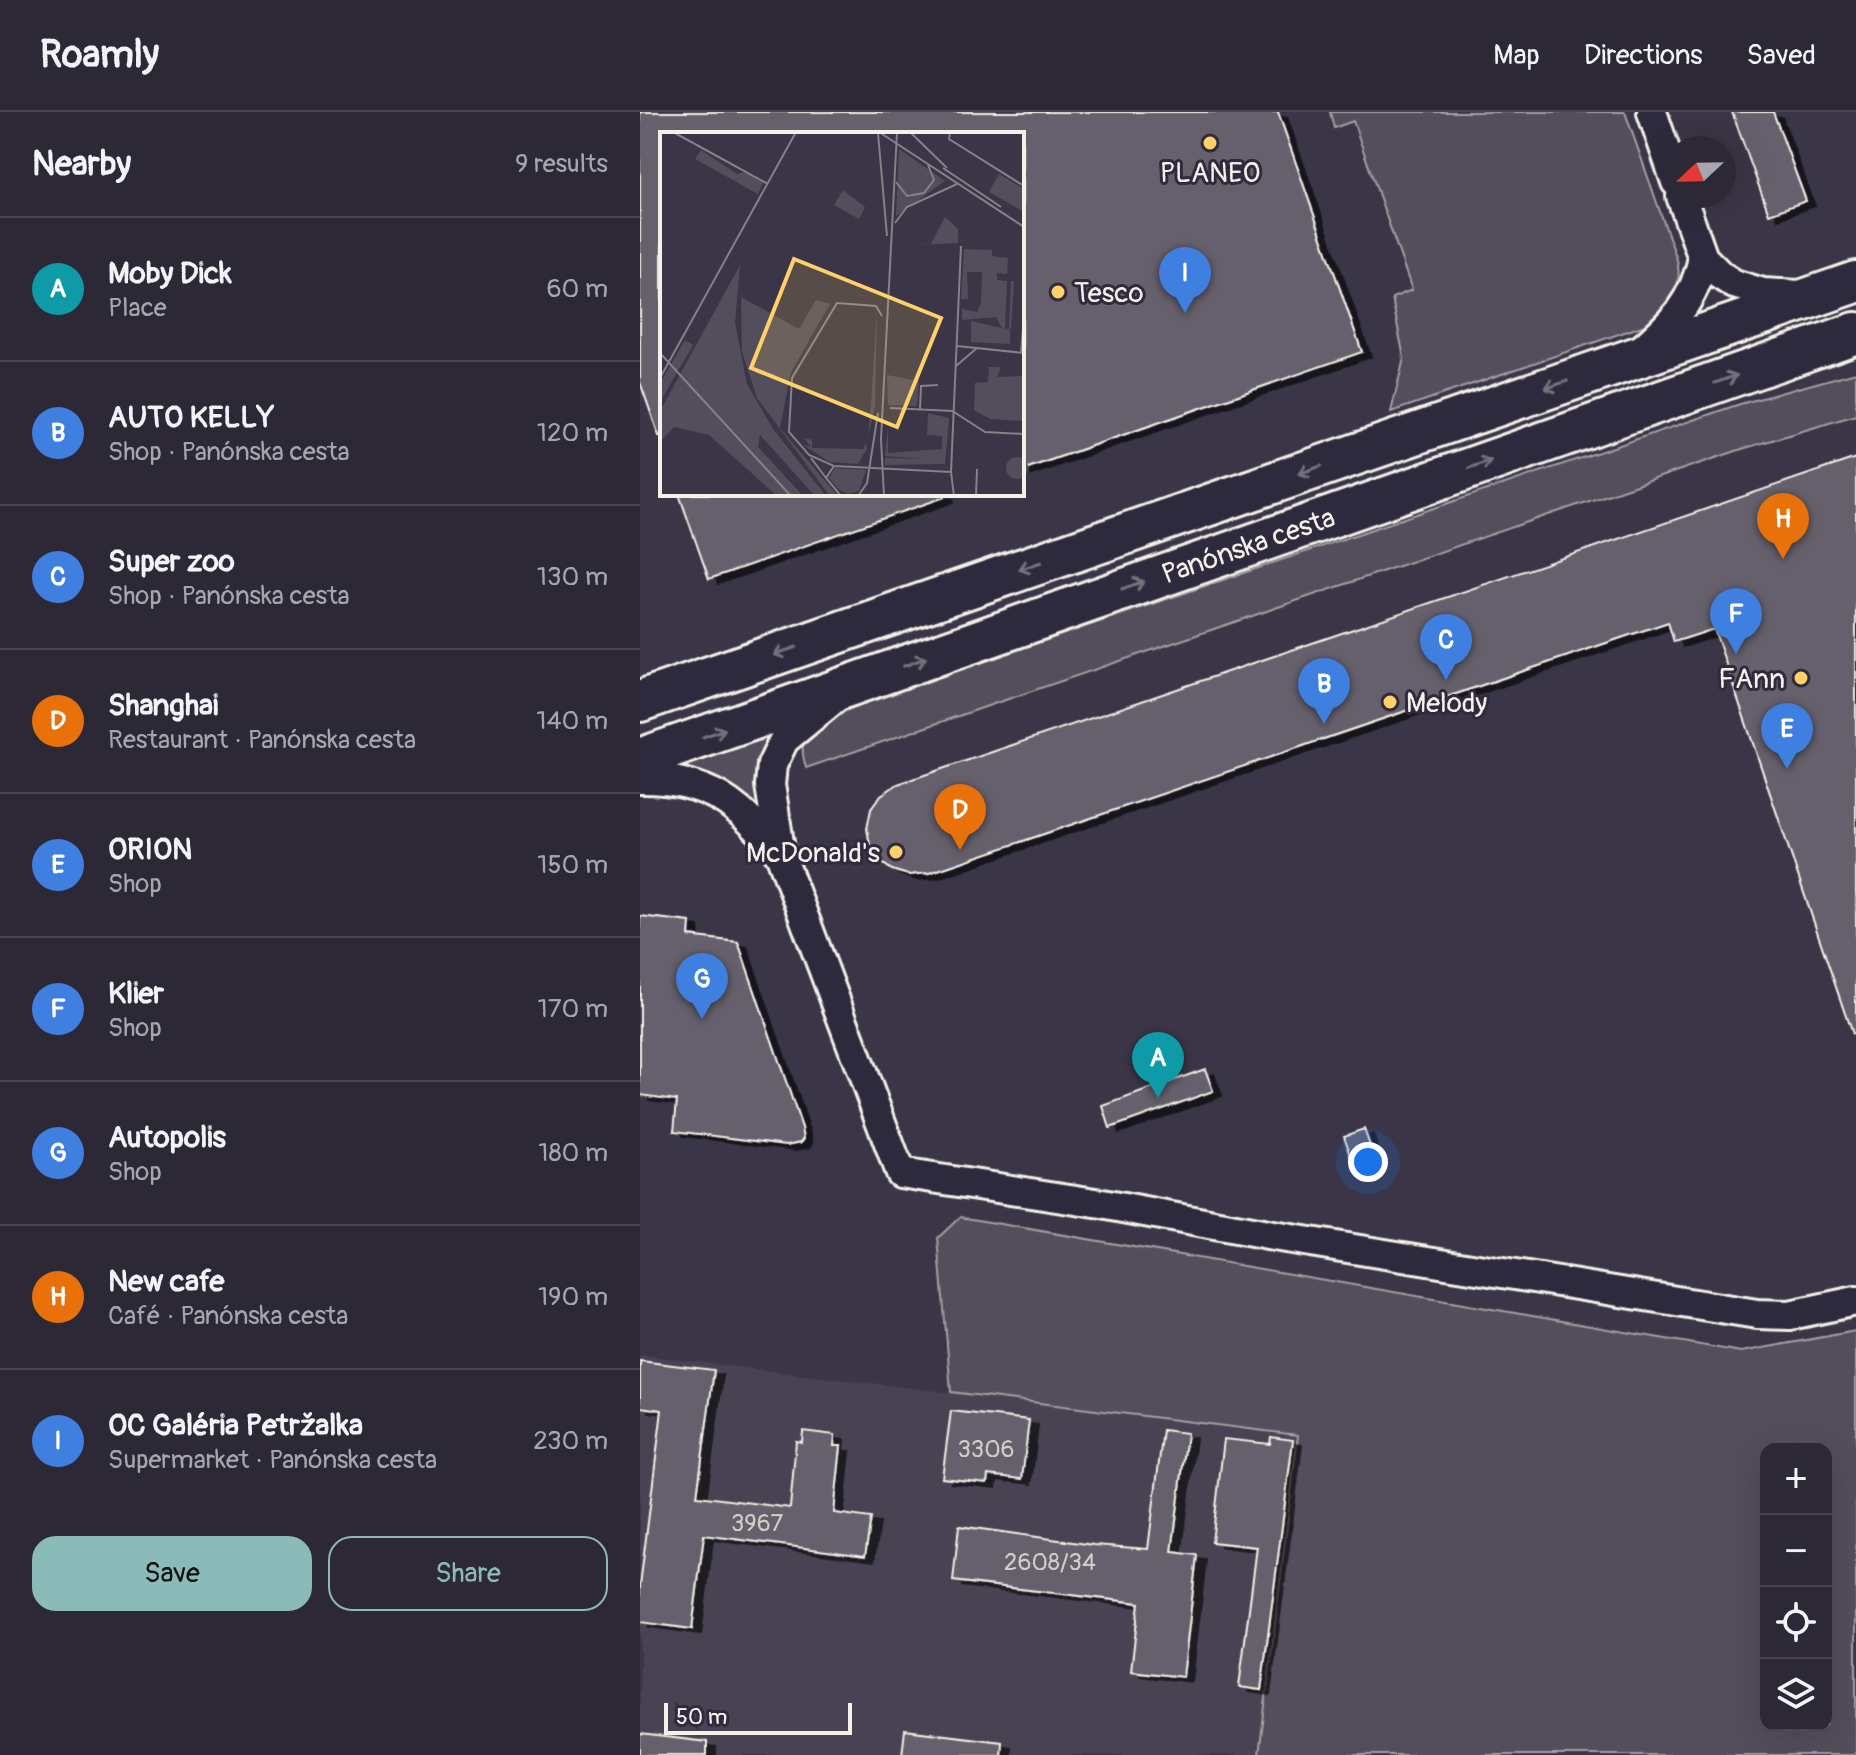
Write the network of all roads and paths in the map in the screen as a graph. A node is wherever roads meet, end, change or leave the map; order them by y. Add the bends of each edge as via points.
1 (1652, 112) edge
2 (1664, 147) edge
3 (1685, 208) edge
4 (1703, 258) junction
5 (1856, 282) edge
6 (1812, 297) junction
7 (1856, 333) edge
8 (1856, 349) edge
9 (1799, 354) junction
10 (1630, 359) junction
11 (850, 685) junction
12 (640, 701) edge
13 (640, 759) edge
14 (640, 779) edge
15 (781, 856) junction
16 (1856, 1301) edge

1 - 2 street
3 - 4 street
4 - 6 street via 1750,290
4 - 10 street via 1685,305
5 - 6 main road, Panónska cesta
6 - 10 main road, Panónska cesta
7 - 9 main road, Panónska cesta
8 - 9 street
11 -> 9 main road, Panónska cesta
10 -> 12 main road, Panónska cesta
13 -> 11 main road, Panónska cesta
11 - 15 street via 795,729 775,756 770,785
14 - 15 street via 688,782 716,794 749,818
15 - 16 street via 900,1173 1757,1314 1790,1315

